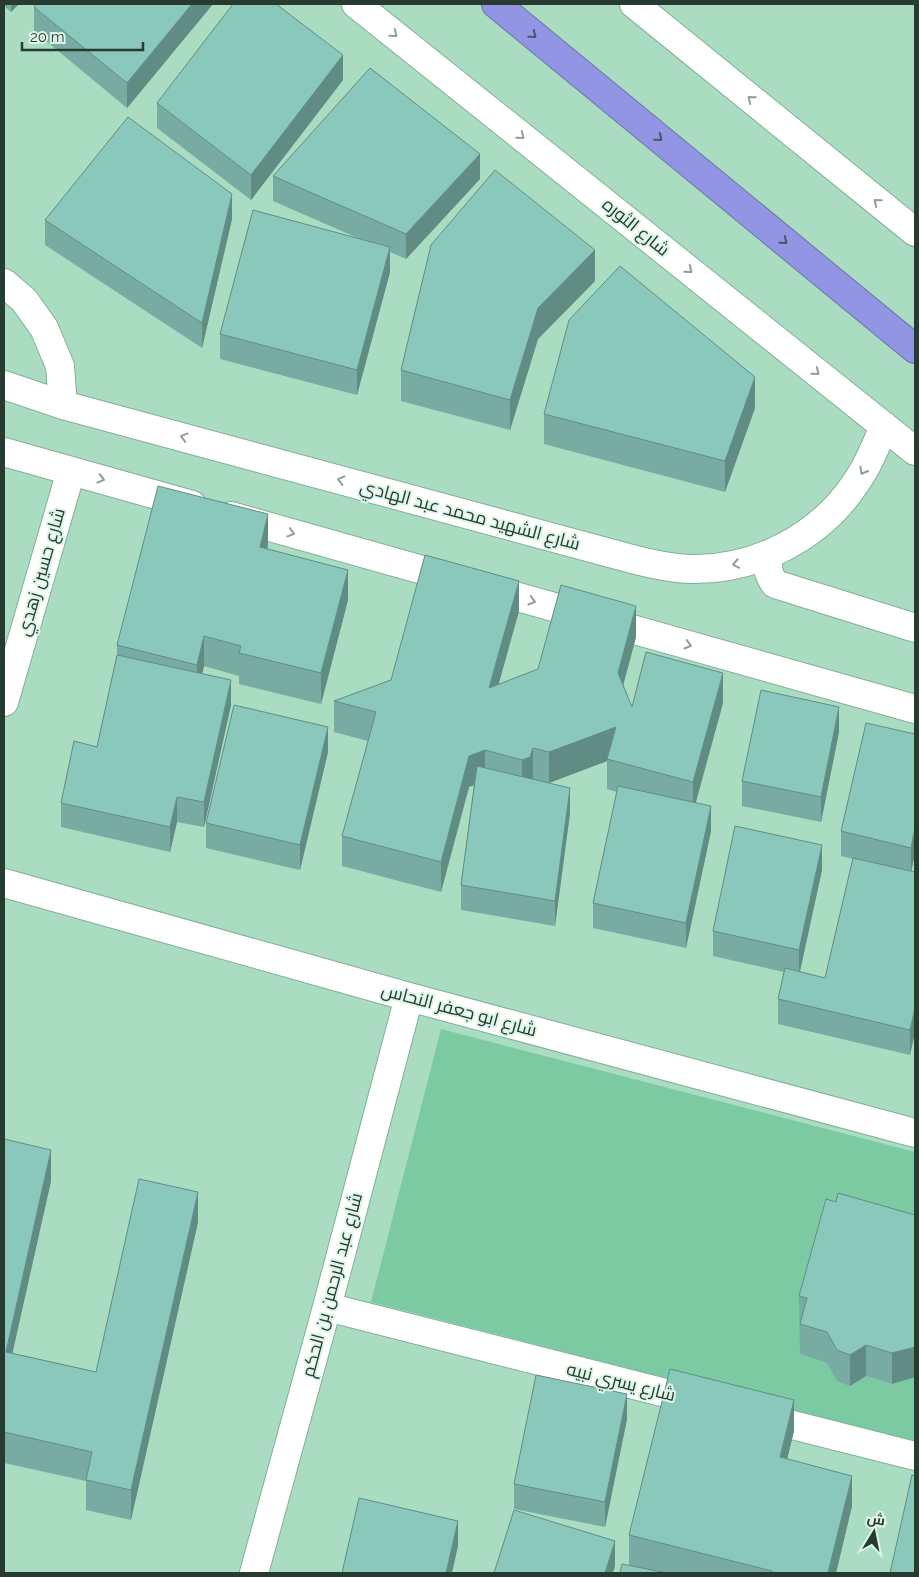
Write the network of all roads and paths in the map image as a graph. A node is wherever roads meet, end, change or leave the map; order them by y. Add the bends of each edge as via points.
1 (356, 4) edge
2 (496, 4) edge
3 (634, 4) edge
4 (915, 232) edge
5 (4, 284) edge
6 (915, 349) edge
7 (4, 385) edge
8 (64, 405) junction
9 (884, 426) junction
10 (915, 450) edge
11 (4, 452) edge
12 (71, 471) junction
13 (771, 553) junction
14 (915, 628) edge
15 (4, 702) edge
16 (915, 709) edge
17 (4, 883) edge
18 (409, 997) junction
19 (915, 1133) edge
20 (327, 1307) junction
21 (915, 1456) edge
22 (254, 1573) edge

1 -> 9 street, شارع الثوره
2 -> 6 highway
4 -> 3 street
5 - 8 street via 24,300 44,328 60,366
7 - 8 street, شارع الشهيد محمد عبد الهادي
13 -> 8 street, شارع الشهيد محمد عبد الهادي via 717,568 660,566
9 - 10 street, شارع الثوره
9 -> 13 street, شارع الشهيد محمد عبد الهادي via 871,457 840,504 820,524
11 - 12 street
12 - 15 street, شارع حسين زهدي
12 -> 16 street
13 - 14 street via 768,575 775,584
17 - 18 street, شارع ابو جعفر النحاس
18 - 19 street, شارع ابو جعفر النحاس
18 - 20 street, شارع عبد الرحمن بن الحكم
20 - 21 street, شارع يسري نبيه
20 - 22 street, شارع عبد الرحمن بن الحكم

